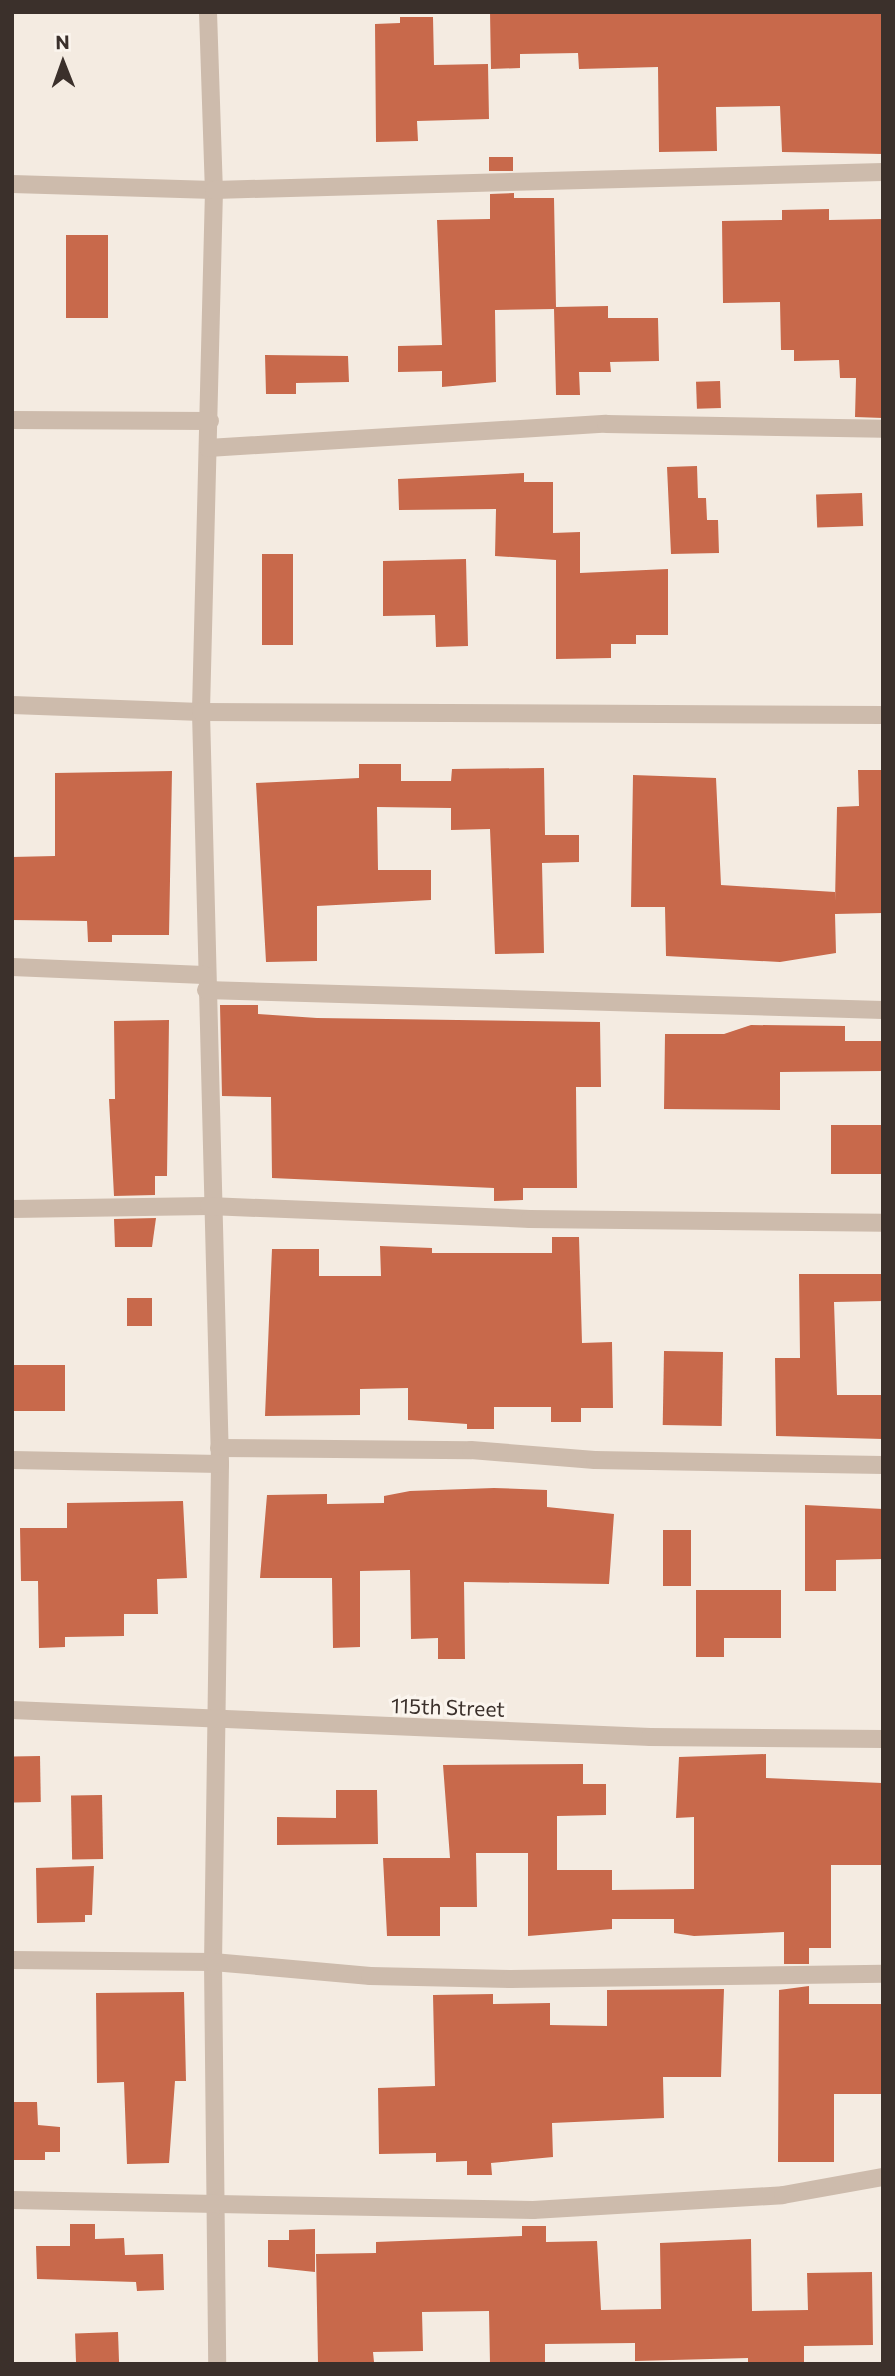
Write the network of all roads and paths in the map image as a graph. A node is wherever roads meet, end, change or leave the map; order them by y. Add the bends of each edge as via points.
1 (208, 12) edge
2 (883, 172) edge
3 (12, 184) edge
4 (214, 190) junction
5 (12, 420) edge
6 (210, 421) junction
7 (883, 429) edge
8 (208, 447) junction
9 (12, 705) edge
10 (201, 712) junction
11 (883, 715) edge
12 (12, 967) edge
13 (205, 983) junction
14 (883, 1010) edge
15 (209, 1206) junction
16 (12, 1209) edge
17 (883, 1223) edge
18 (219, 1456) junction
19 (12, 1460) edge
20 (883, 1465) edge
21 (12, 1710) edge
22 (215, 1720) junction
23 (883, 1739) edge
24 (12, 1960) edge
25 (213, 1962) junction
26 (883, 1974) edge
27 (883, 2177) edge
28 (12, 2200) edge
29 (215, 2206) junction
30 (217, 2364) edge

1 - 4 street
2 - 4 street
3 - 4 street
4 - 6 street
5 - 6 street
6 - 8 street
7 - 8 street via 606,424
8 - 10 street
9 - 10 street
10 - 11 street
10 - 13 street
12 - 13 street
13 - 14 street
13 - 15 street
15 - 16 street
15 - 17 street via 568,1220
15 - 18 street
18 - 19 street
18 - 20 street
18 - 22 street
21 - 22 street, 115th Street
22 - 23 street, 115th Street
22 - 25 street
24 - 25 street
25 - 26 street via 370,1976 510,1979
25 - 29 street
27 - 29 street via 783,2195 533,2210
28 - 29 street
29 - 30 street

